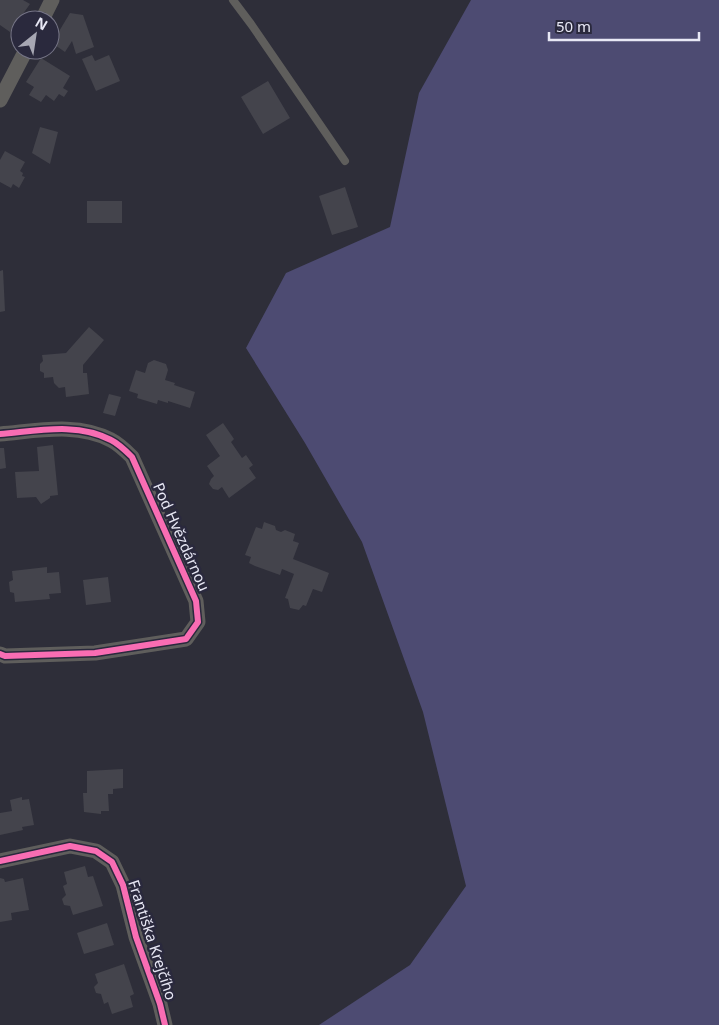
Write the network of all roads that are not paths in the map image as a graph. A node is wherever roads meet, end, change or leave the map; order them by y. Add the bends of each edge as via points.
1 (233, 0) edge
2 (21, 60) edge
3 (0, 100) edge
4 (345, 161) dead end
5 (0, 434) edge
6 (0, 654) edge
7 (0, 861) edge
8 (165, 1025) edge

1 - 4 lane
2 - 3 street
5 - 6 street, Pod Hvězdárnou via 71,428 94,432 113,441 132,457 196,601 198,622 186,639 95,653
7 - 8 street, Františka Krejčího via 70,846 96,851 112,862 123,885

